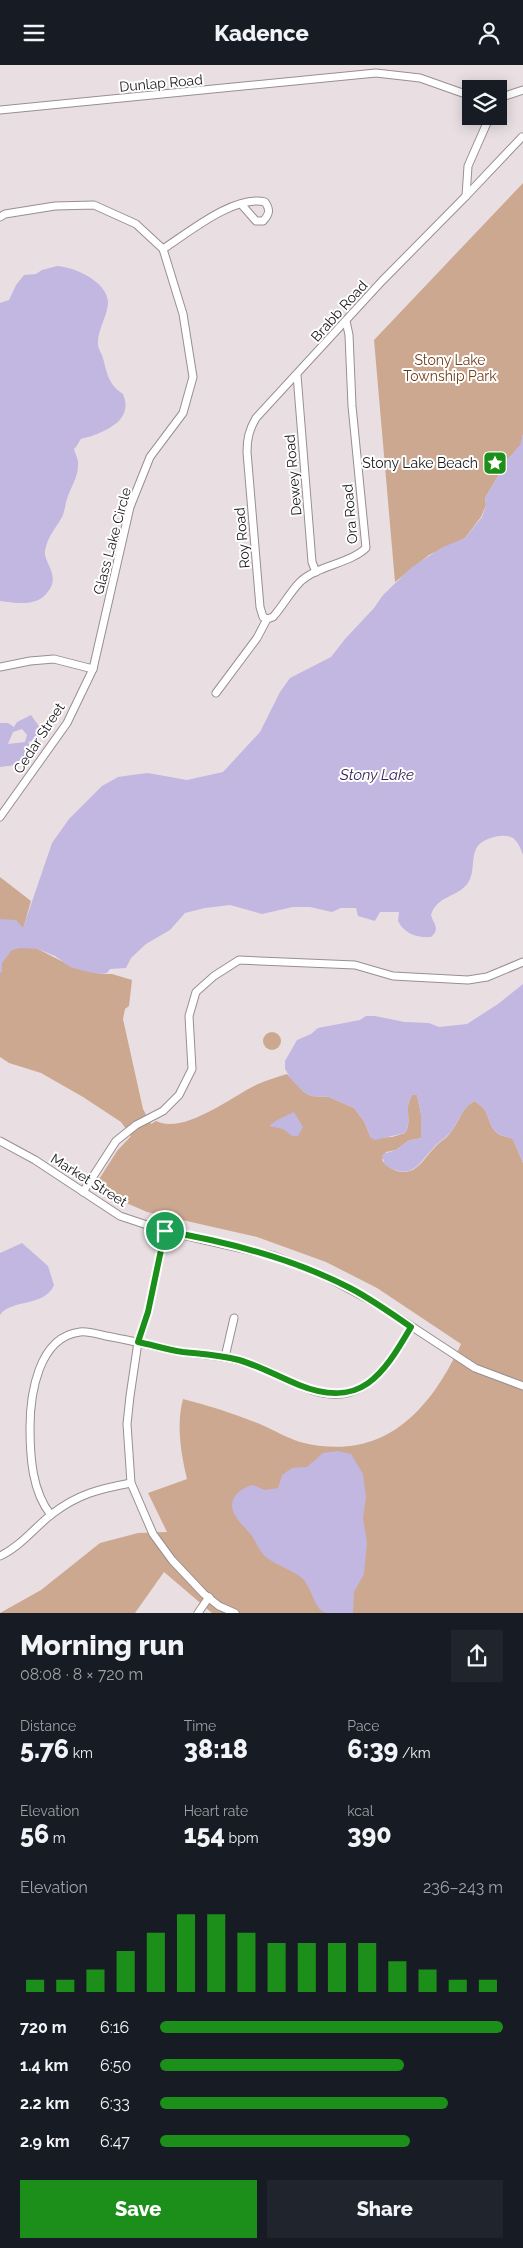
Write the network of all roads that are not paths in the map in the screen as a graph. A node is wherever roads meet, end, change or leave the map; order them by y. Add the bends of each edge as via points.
1 (523, 90) edge
2 (462, 93) edge
3 (507, 95) edge
4 (0, 110) edge
5 (486, 125) edge
6 (522, 137) edge
7 (466, 196) junction
8 (241, 204) dead end
9 (0, 217) edge
10 (163, 249) junction
11 (346, 321) junction
12 (298, 375) junction
13 (247, 452) joint
14 (316, 572) junction
15 (267, 619) junction
16 (0, 667) edge
17 (93, 669) junction
18 (216, 693) dead end
19 (0, 817) edge
20 (523, 962) edge
21 (0, 1141) edge
22 (83, 1192) junction
23 (165, 1231) junction
24 (234, 1318) dead end
25 (411, 1327) junction
26 (138, 1342) junction
27 (224, 1357) junction
28 (523, 1386) edge
29 (131, 1483) junction
30 (51, 1515) junction
31 (0, 1556) edge
32 (209, 1597) junction
33 (219, 1606) junction
34 (198, 1613) edge
35 (214, 1613) edge
36 (235, 1613) edge

1 - 3 street
2 - 4 street, Dunlap Road via 420,79 376,73
5 - 7 street via 468,166
6 - 7 street, Brabb Road
7 - 11 street, Brabb Road
8 - 10 street via 226,209
9 - 10 street via 55,206 94,205 136,224
10 - 17 street, Glass Lake Circle via 183,314 193,377 182,413 150,457 130,507
11 - 12 street, Brabb Road
11 - 14 street, Ora Road via 366,549
12 - 13 street, Brabb Road via 256,418 248,435
12 - 14 street, Dewey Road via 311,552
13 - 15 street, Roy Road via 260,607
14 - 15 street, Ora Road via 300,582 273,617
15 - 18 street, Ora Road
16 - 17 street via 54,659
17 - 19 street, Cedar Street via 67,723
20 - 22 street via 487,977 468,980 393,976 355,965 239,960 196,992 189,1015 192,1069 179,1095 163,1111 136,1125 116,1141
21 - 22 street, Market Street
22 - 23 street, Market Street via 120,1216
23 - 25 street, Market Street via 258,1252 307,1268 351,1289
23 - 26 street via 148,1312
24 - 27 street
25 - 27 street via 375,1379 348,1393 312,1390 252,1364
25 - 28 street, Market Street via 475,1368
26 - 27 street via 174,1351
26 - 29 street via 127,1424
26 - 30 street via 78,1332 59,1341 41,1365 32,1401 31,1438 37,1489
29 - 30 street via 85,1493
29 - 32 street via 160,1545
30 - 31 street
32 - 33 street
32 - 34 street
33 - 35 street
33 - 36 street

